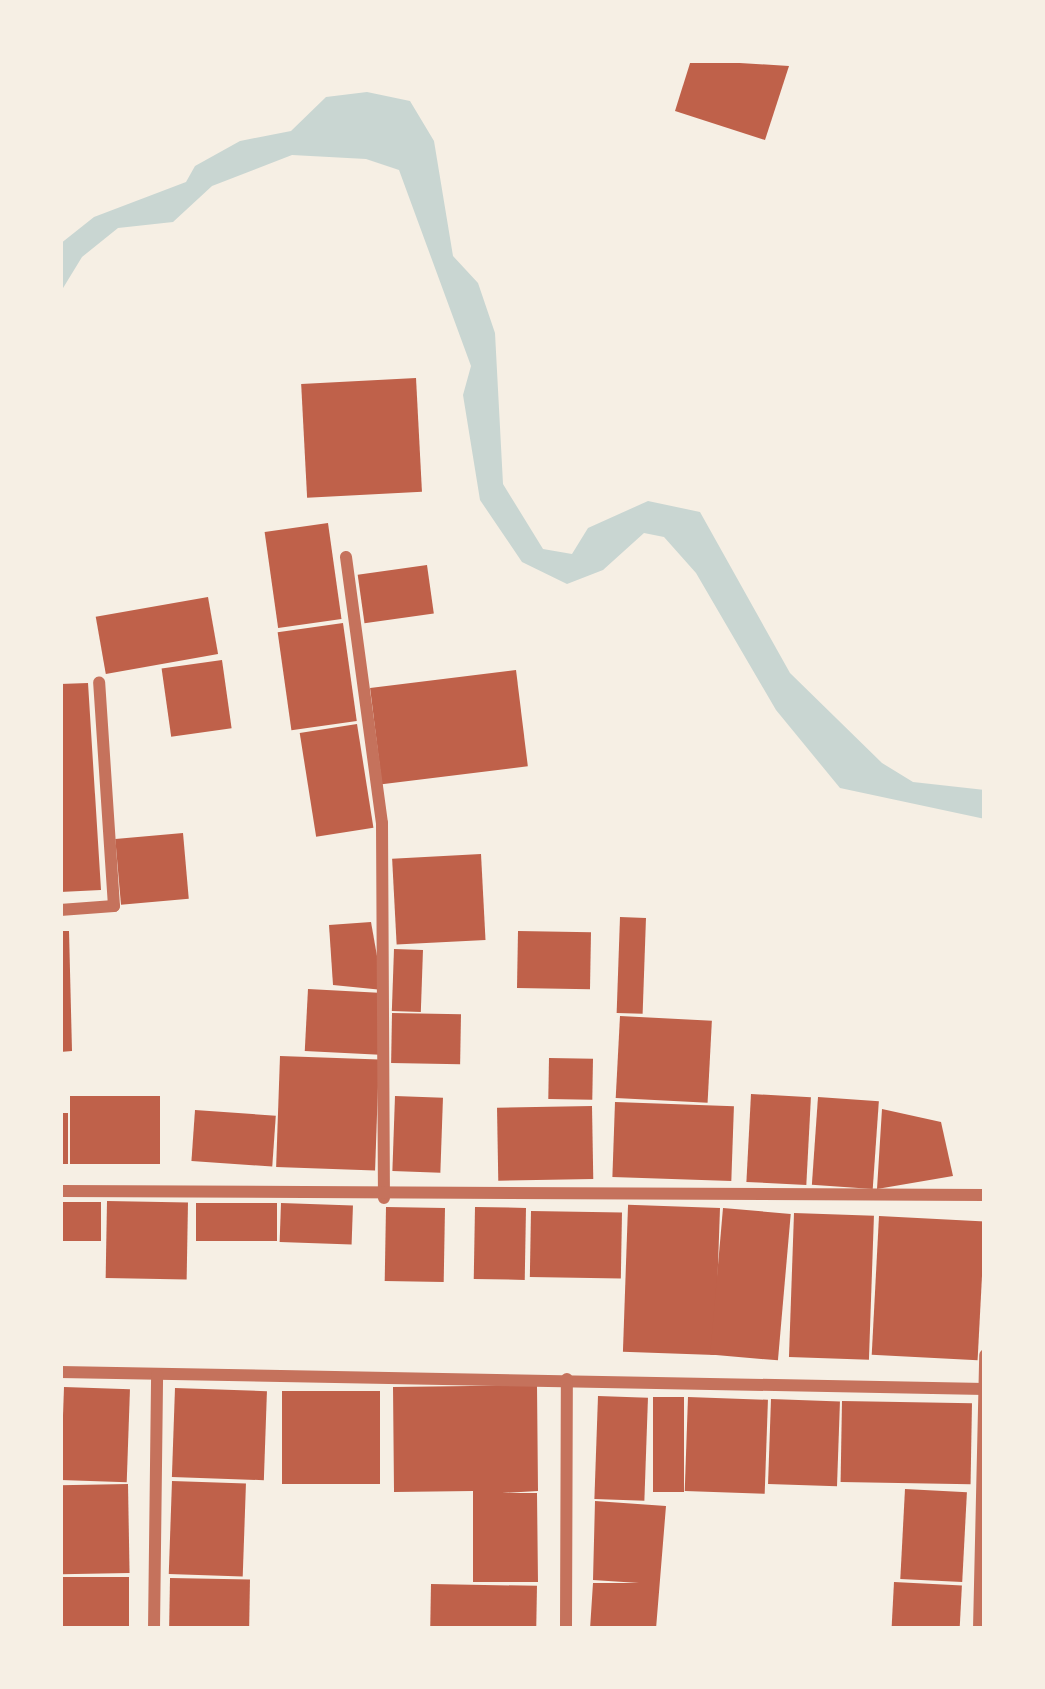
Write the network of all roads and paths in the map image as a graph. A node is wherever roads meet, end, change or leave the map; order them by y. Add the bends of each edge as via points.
1 (346, 557) dead end
2 (99, 682) dead end
3 (60, 910) edge
4 (60, 1191) edge
5 (985, 1195) edge
6 (384, 1198) junction
7 (985, 1355) edge
8 (60, 1372) edge
9 (157, 1375) junction
10 (567, 1379) junction
11 (984, 1388) edge
12 (154, 1629) edge
13 (566, 1629) edge
14 (979, 1629) edge

1 - 6 street via 382,823
2 - 3 street via 115,906
4 - 6 street
5 - 6 street
7 - 11 street
8 - 9 street
9 - 10 street
9 - 12 street
10 - 11 street
10 - 13 street
11 - 14 street

